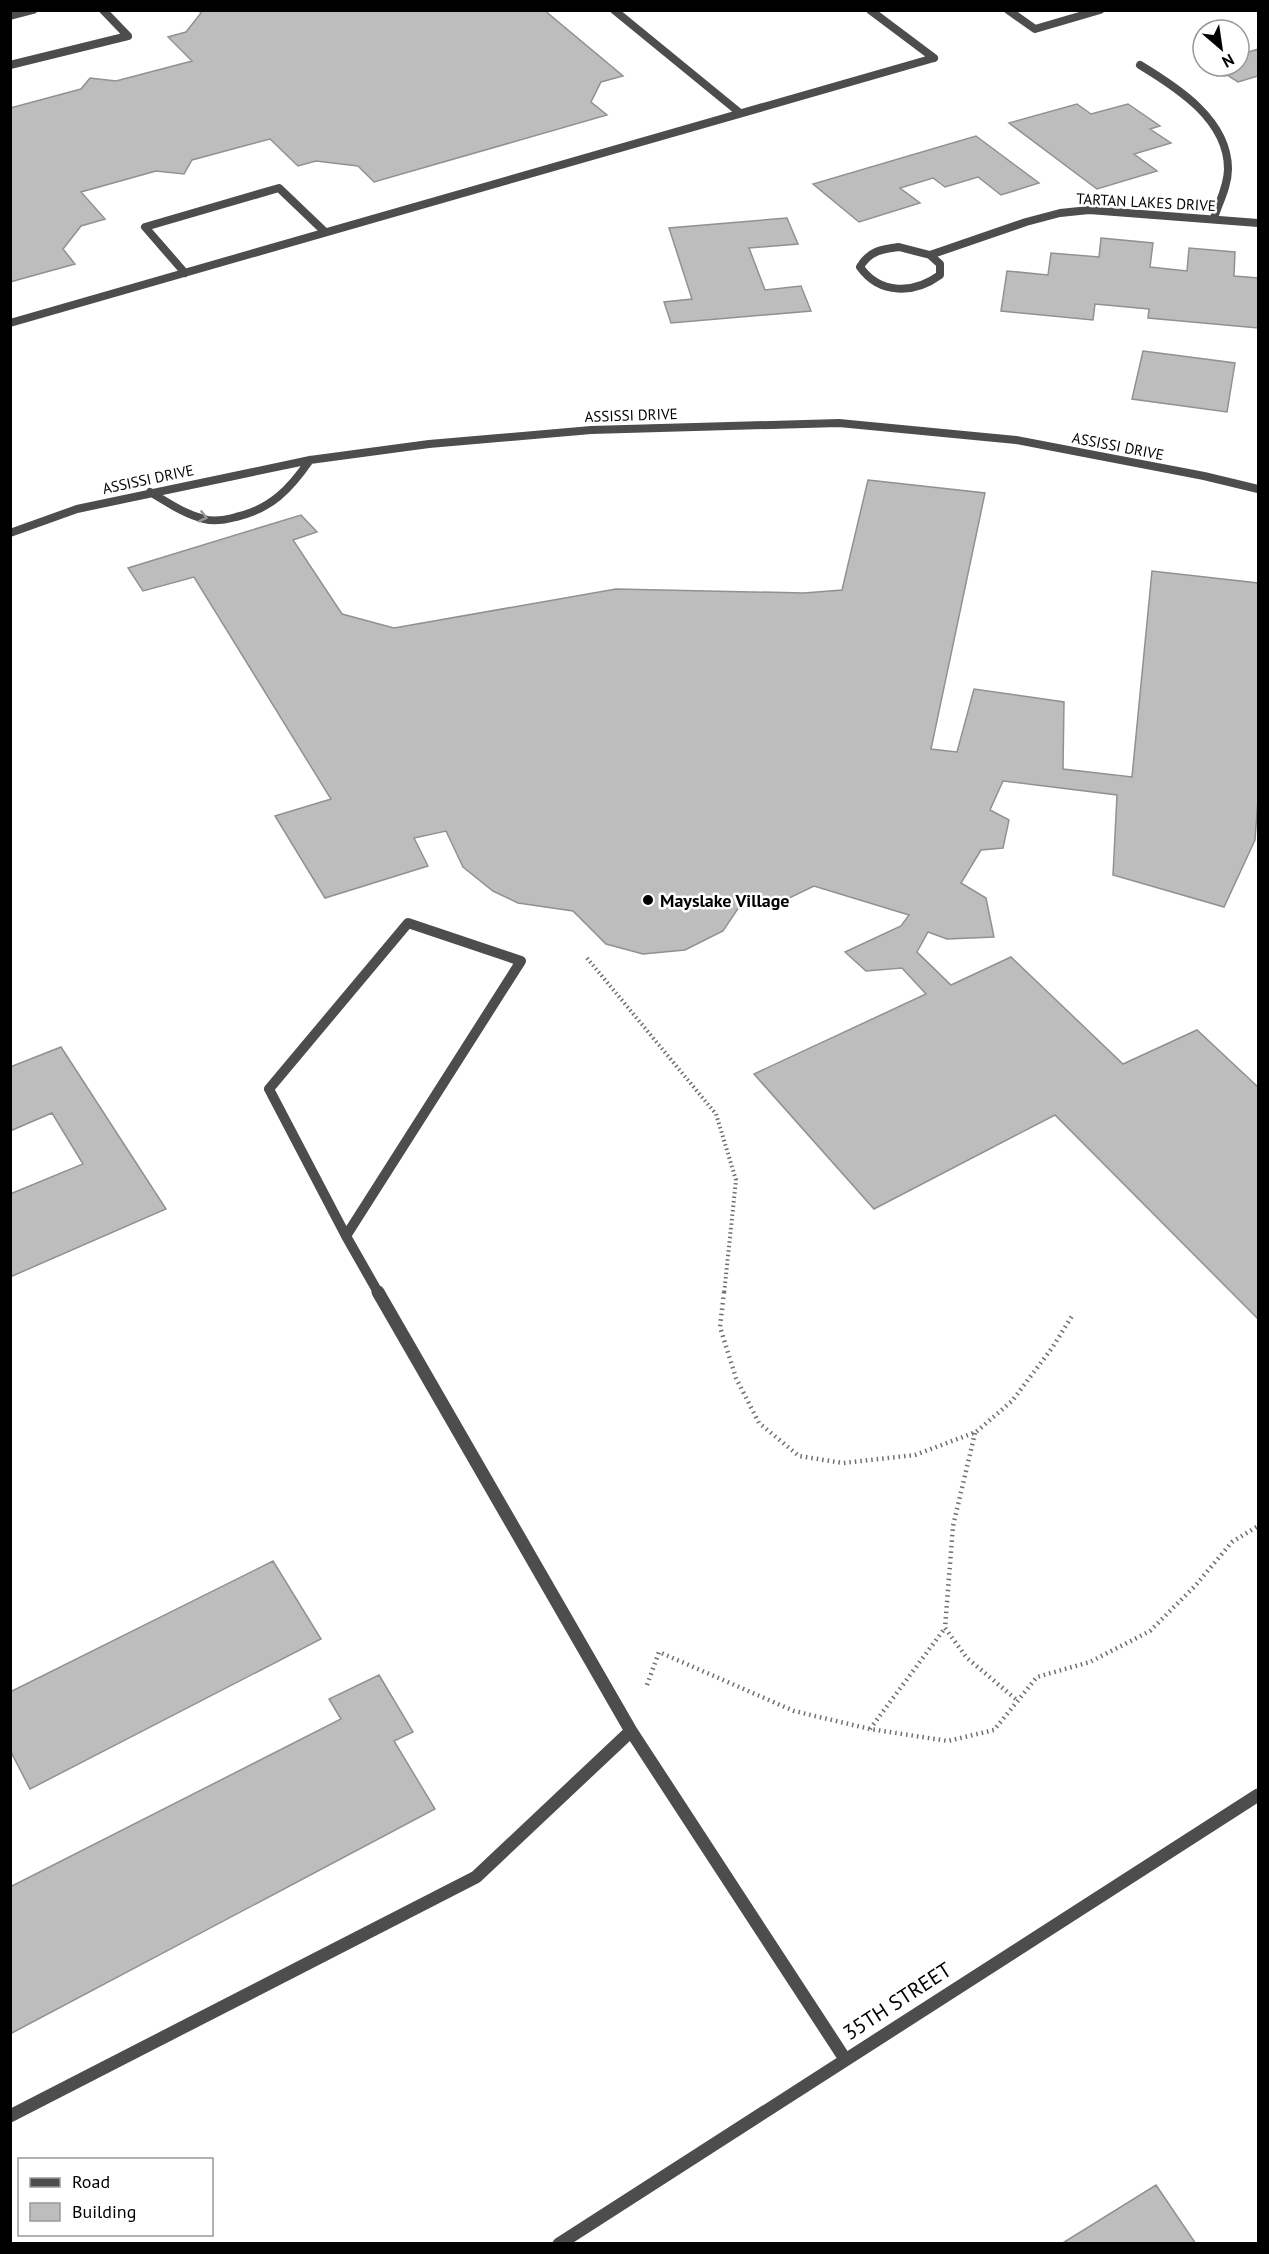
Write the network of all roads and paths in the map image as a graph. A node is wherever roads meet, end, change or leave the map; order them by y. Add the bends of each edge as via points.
1 (33, 10) edge
2 (103, 10) edge
3 (614, 10) edge
4 (870, 10) edge
5 (1008, 10) edge
6 (1100, 10) edge
7 (10, 16) edge
8 (10, 65) edge
9 (1140, 65) dead end
10 (740, 113) junction
11 (1214, 218) junction
12 (1258, 223) edge
13 (325, 232) junction
14 (930, 255) junction
15 (184, 273) junction
16 (10, 323) edge
17 (310, 460) junction
18 (1258, 489) edge
19 (150, 492) junction
20 (10, 533) edge
21 (587, 958) dead end
22 (346, 1236) junction
23 (1072, 1316) dead end
24 (976, 1432) junction
25 (1258, 1526) edge
26 (945, 1628) junction
27 (1018, 1701) junction
28 (870, 1729) junction
29 (631, 1731) junction
30 (1258, 1795) edge
31 (845, 2060) junction
32 (10, 2116) edge
33 (559, 2244) edge

1 - 7 street
2 - 8 street via 128,36
3 - 10 street
4 - 10 street via 934,58
5 - 6 street via 1035,29
9 - 11 street via 1190,99 1225,148 1228,170
10 - 13 street
11 - 12 street, TARTAN LAKES DRIVE
11 - 14 street, TARTAN LAKES DRIVE via 1089,210 1060,213
13 - 15 street
13 - 15 street via 279,188 145,227
14 - 14 street via 899,247 878,250 864,258 860,267 866,278 879,286 913,289 930,285 940,275 940,264
15 - 16 street
17 - 18 street, ASSISSI DRIVE via 429,444 591,430 839,423 1016,440
17 - 19 street, ASSISSI DRIVE
19 -> 17 street via 206,519 228,519 278,501
19 - 20 street, ASSISSI DRIVE via 77,509
21 - 24 path via 716,1114 736,1180 720,1327 736,1378 759,1423 799,1456 843,1463 915,1455
22 - 22 street via 269,1089 408,924 520,961
22 - 29 street
23 - 24 path via 1012,1401
24 - 26 path via 953,1526
25 - 27 path via 1232,1542 1150,1631 1090,1662 1037,1677
26 - 27 path via 967,1658
26 - 28 path
27 - 28 path via 994,1730 948,1741
28 - 29 path via 794,1711 659,1652
29 - 31 street
29 - 32 street via 476,1877
30 - 31 street, 35TH STREET
31 - 33 street, 35TH STREET

